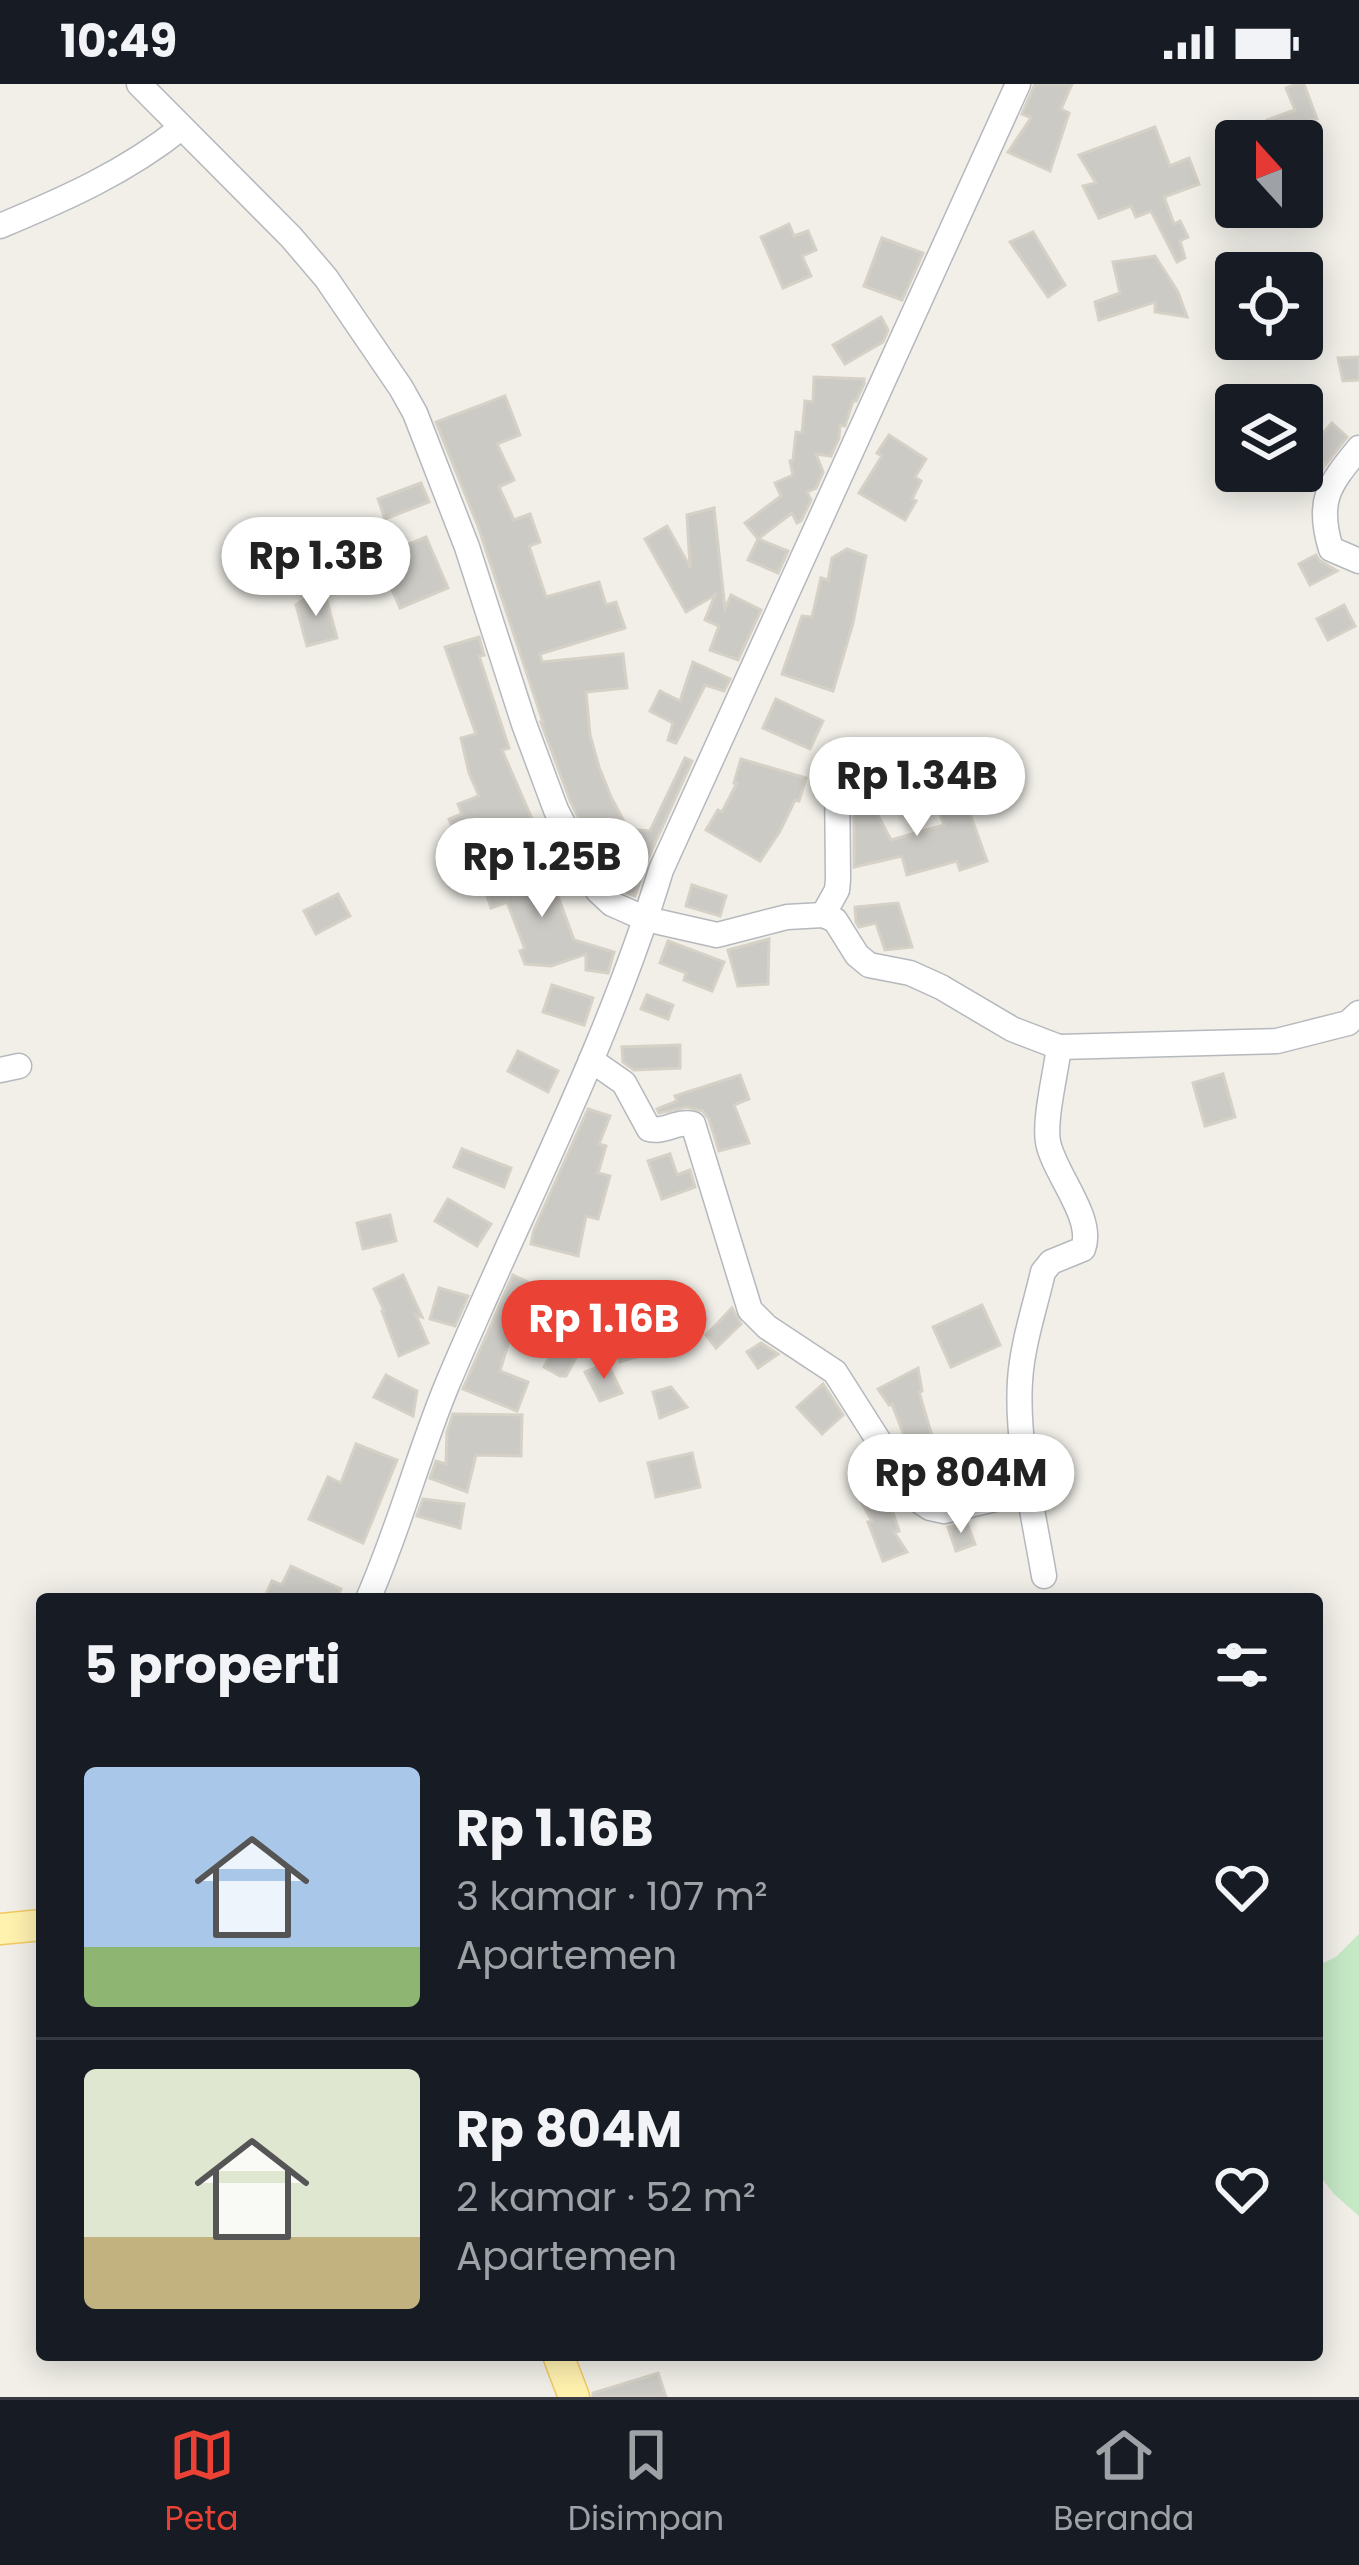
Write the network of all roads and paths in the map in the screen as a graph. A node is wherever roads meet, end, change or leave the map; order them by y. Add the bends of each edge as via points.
1 (139, 84) edge
2 (1018, 84) edge
3 (181, 128) junction
4 (0, 226) edge
5 (1359, 448) edge
6 (1359, 562) edge
7 (837, 773) dead end
8 (823, 915) junction
9 (646, 919) junction
10 (1359, 1013) edge
11 (1059, 1047) junction
12 (591, 1060) junction
13 (1029, 1491) junction
14 (1044, 1576) dead end
15 (371, 1593) edge
16 (36, 1926) edge
17 (0, 1929) edge
18 (560, 2361) edge
19 (574, 2397) edge

1 - 3 street
2 - 9 street via 661,870
3 - 4 street via 127,167
3 - 9 street via 314,264 401,388 467,547 556,810 598,890
5 - 6 street via 1334,478 1324,508 1331,548
7 - 8 street via 837,890
8 - 9 street via 717,935
8 - 11 street via 869,965 910,973
9 - 12 street
10 - 11 street via 1277,1041
11 - 13 street via 1047,1136 1087,1236 1083,1249 1043,1271 1020,1375
12 - 13 street via 624,1084 649,1129 690,1122 696,1128 750,1310 835,1372 915,1498 944,1511
12 - 15 street via 446,1387
13 - 14 street
16 - 17 main road
18 - 19 main road

